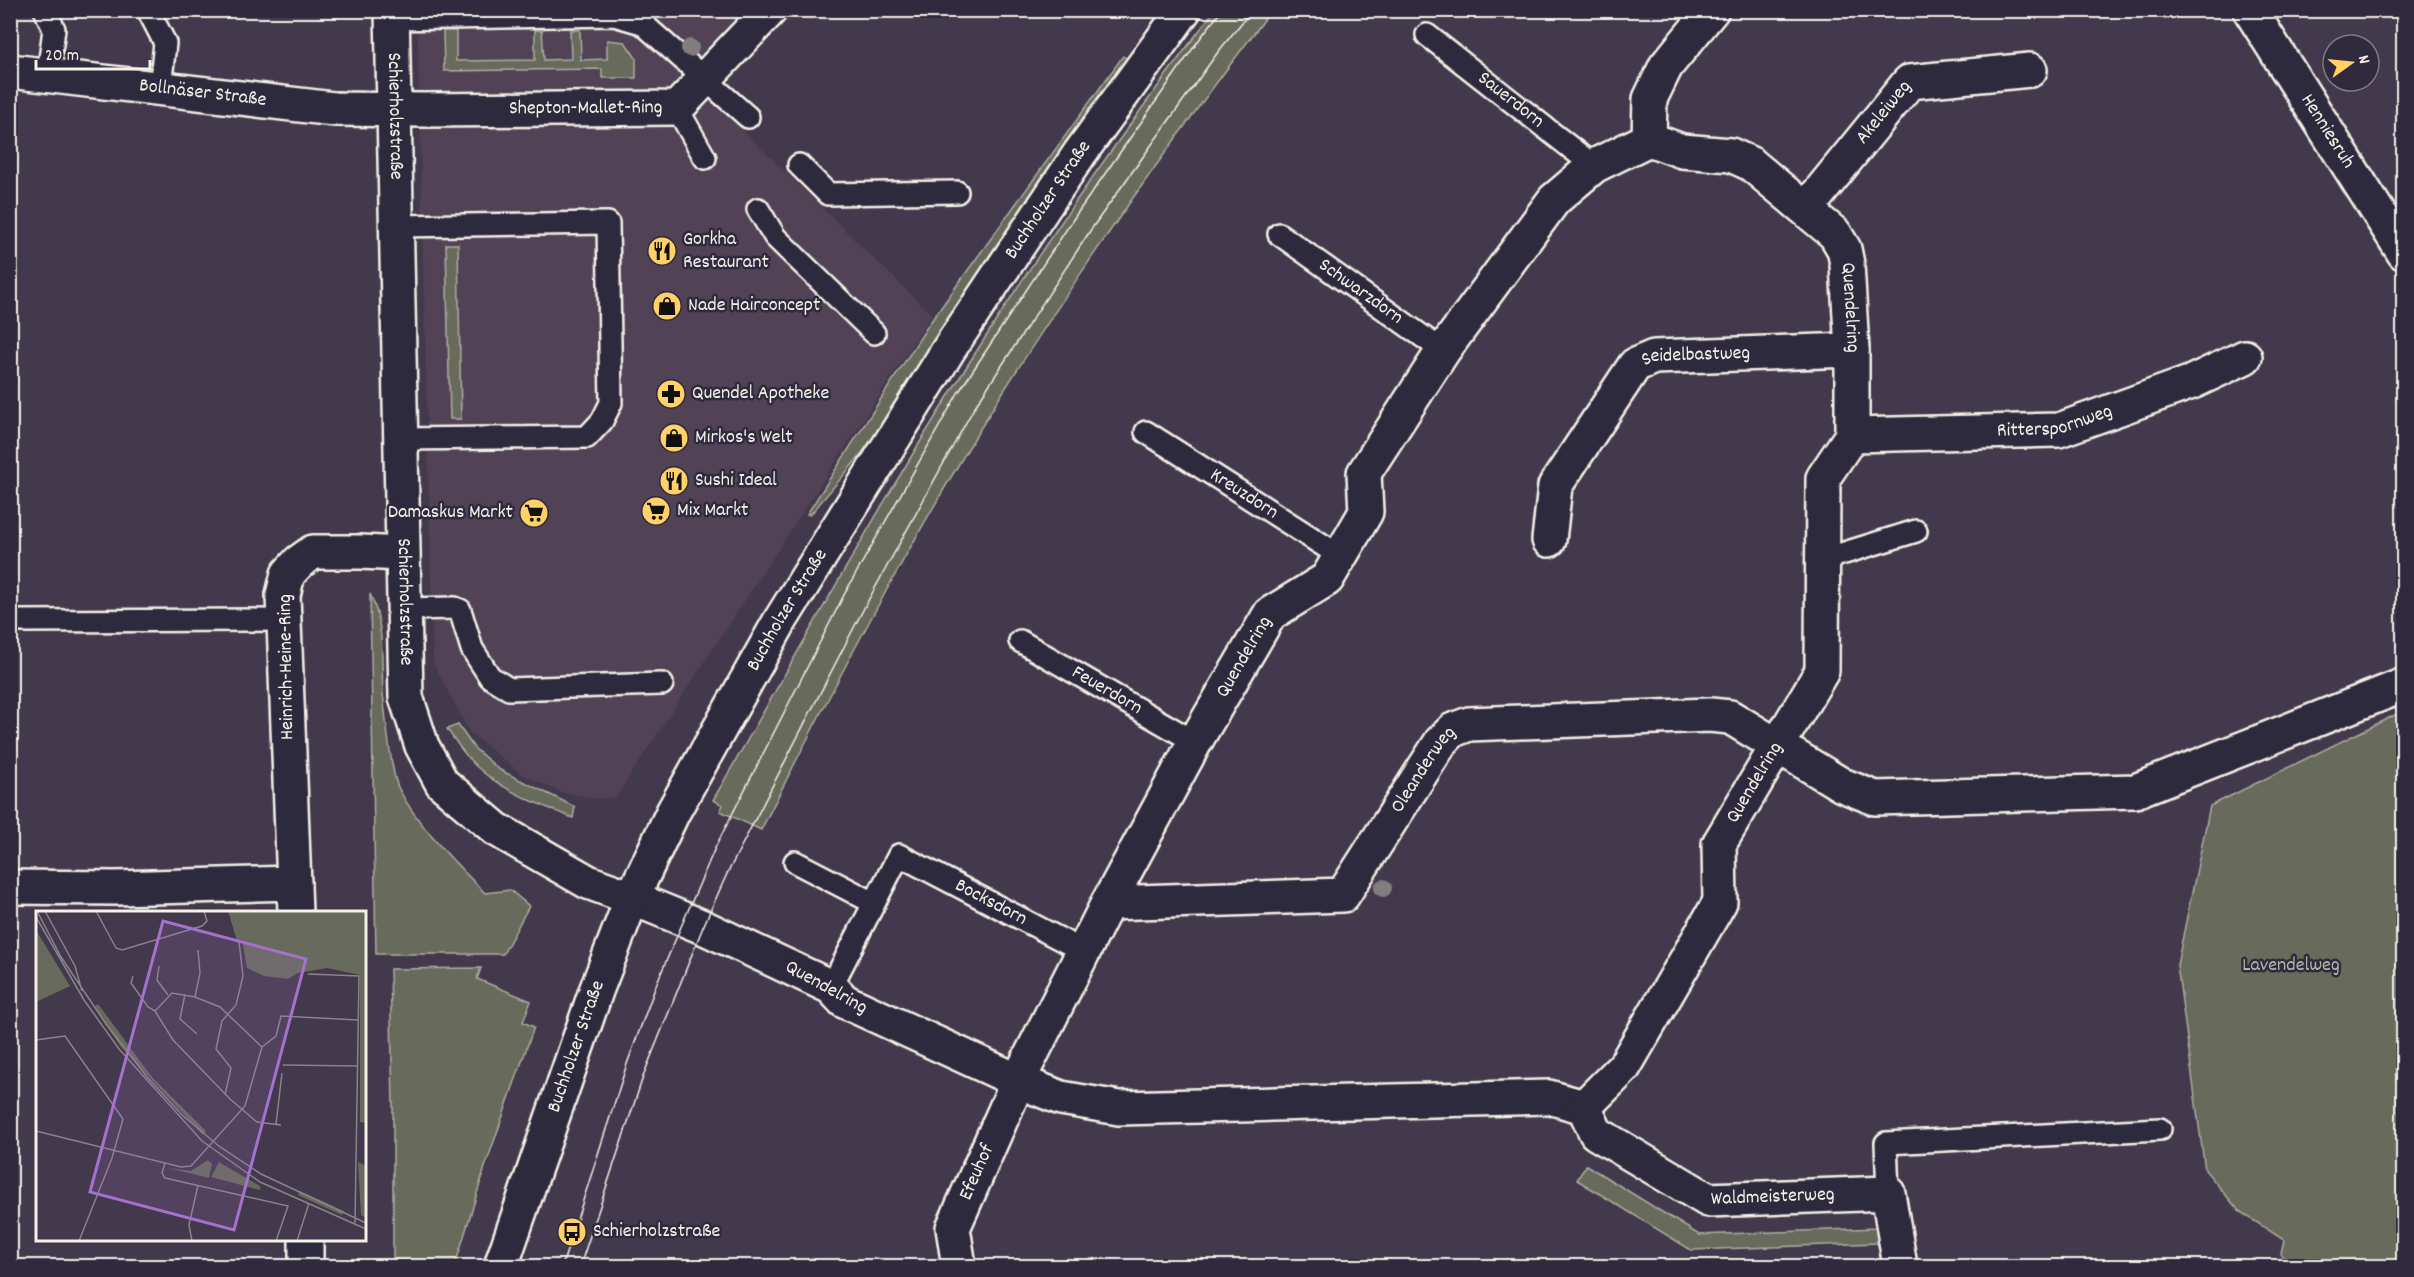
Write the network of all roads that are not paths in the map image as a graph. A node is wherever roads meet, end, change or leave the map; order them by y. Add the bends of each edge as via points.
1 (45, 10) edge
2 (148, 10) edge
3 (770, 10) edge
4 (1184, 10) edge
5 (1712, 10) edge
6 (2250, 10) edge
7 (497, 14) edge
8 (392, 15) edge
9 (1427, 35) dead end
10 (2030, 70) dead end
11 (10, 71) edge
12 (48, 75) junction
13 (705, 78) junction
14 (160, 88) junction
15 (677, 108) junction
16 (394, 110) junction
17 (748, 117) dead end
18 (1649, 140) junction
19 (705, 159) dead end
20 (799, 165) dead end
21 (1594, 166) junction
22 (957, 192) dead end
23 (758, 209) dead end
24 (1806, 209) junction
25 (396, 226) junction
26 (1279, 234) dead end
27 (2403, 253) edge
28 (874, 333) dead end
29 (1443, 351) junction
30 (1852, 351) junction
31 (2245, 357) dead end
32 (1146, 432) dead end
33 (1852, 435) junction
34 (400, 439) junction
35 (1916, 531) dead end
36 (1549, 540) dead end
37 (402, 554) junction
38 (1822, 555) junction
39 (1340, 556) junction
40 (403, 609) junction
41 (284, 620) junction
42 (20, 621) dead end
43 (1020, 641) dead end
44 (662, 684) dead end
45 (2403, 685) edge
46 (1195, 742) junction
47 (1778, 745) junction
48 (795, 862) dead end
49 (10, 887) edge
50 (295, 898) edge
51 (632, 898) junction
52 (874, 903) junction
53 (1108, 903) junction
54 (1083, 951) junction
55 (831, 987) junction
56 (1018, 1082) junction
57 (1584, 1107) junction
58 (2160, 1129) dead end
59 (1888, 1192) junction
60 (306, 1241) edge
61 (306, 1266) edge
62 (501, 1266) edge
63 (959, 1266) edge
64 (1900, 1266) edge

1 - 12 lane via 54,30
2 - 14 lane via 165,43
3 - 13 street, Shepton-Mallet-Ring
4 - 51 street, Buchholzer Straße via 1080,153 864,483 686,787
5 - 18 street via 1666,66 1650,99
6 - 27 street, Henniesruh
7 - 8 lane
7 - 13 lane via 614,15 642,22
8 - 16 street, Schierholzstraße
9 - 21 lane, Sauerdorn
10 - 24 street, Akeleiweg via 1909,82
11 - 12 street, Bollnäser Straße
12 - 14 street, Bollnäser Straße
13 - 15 street, Shepton-Mallet-Ring
13 - 17 lane
14 - 16 street, Bollnäser Straße via 334,109
15 - 16 street, Shepton-Mallet-Ring
15 - 19 lane
16 - 25 street, Schierholzstraße
18 - 21 street, Quendelring
18 - 24 street, Quendelring via 1682,151 1731,155 1752,164
20 - 22 lane via 828,194
21 - 29 street, Quendelring via 1554,200
23 - 28 lane via 775,237
24 - 30 street, Quendelring via 1835,234 1844,249
25 - 34 street, Schierholzstraße
25 - 34 lane via 608,223 611,403 602,422 587,437
26 - 29 lane, Schwarzdorn
29 - 39 street, Quendelring via 1364,472 1366,512
30 - 33 street, Quendelring
30 - 36 street, Seidelbastweg via 1654,357 1635,364 1555,486
31 - 33 street, Ritterspornweg via 2192,382 2059,430
32 - 39 lane, Kreuzdorn
33 - 38 street, Quendelring via 1822,478
34 - 37 street, Schierholzstraße
35 - 38 lane via 1838,555
37 - 40 street, Schierholzstraße
37 - 41 street, Heinrich-Heine-Ring via 313,552 288,574 283,595
38 - 47 street, Quendelring via 1822,670
39 - 46 street, Quendelring via 1327,579 1270,614
40 - 44 lane via 460,610 472,649 490,677 509,689
40 - 51 street, Schierholzstraße via 406,697 422,746 442,783 496,829 588,882
41 - 42 lane
41 - 50 street, Heinrich-Heine-Ring
43 - 46 lane, Feuerdorn
45 - 47 street via 2135,791 1875,798 1842,785
46 - 53 street, Quendelring
47 - 53 street, Oleanderweg via 1730,717 1710,715 1469,724 1453,730 1441,742 1343,895
47 - 57 street, Quendelring via 1719,844 1720,902 1624,1067
48 - 52 lane
49 - 50 street, Heinrich-Heine-Ring via 116,888
51 - 55 street, Quendelring via 721,934
51 - 62 street, Buchholzer Straße
52 - 54 lane, Bocksdorn via 899,855
52 - 55 lane
53 - 54 street, Quendelring
54 - 56 street, Quendelring
55 - 56 street, Quendelring via 844,1001
56 - 57 street, Quendelring via 1061,1098 1119,1108 1549,1097
56 - 63 street, Efeuhof via 953,1228
57 - 59 street, Waldmeisterweg via 1596,1133 1708,1200
58 - 59 lane via 1886,1143
59 - 64 street
60 - 61 street

